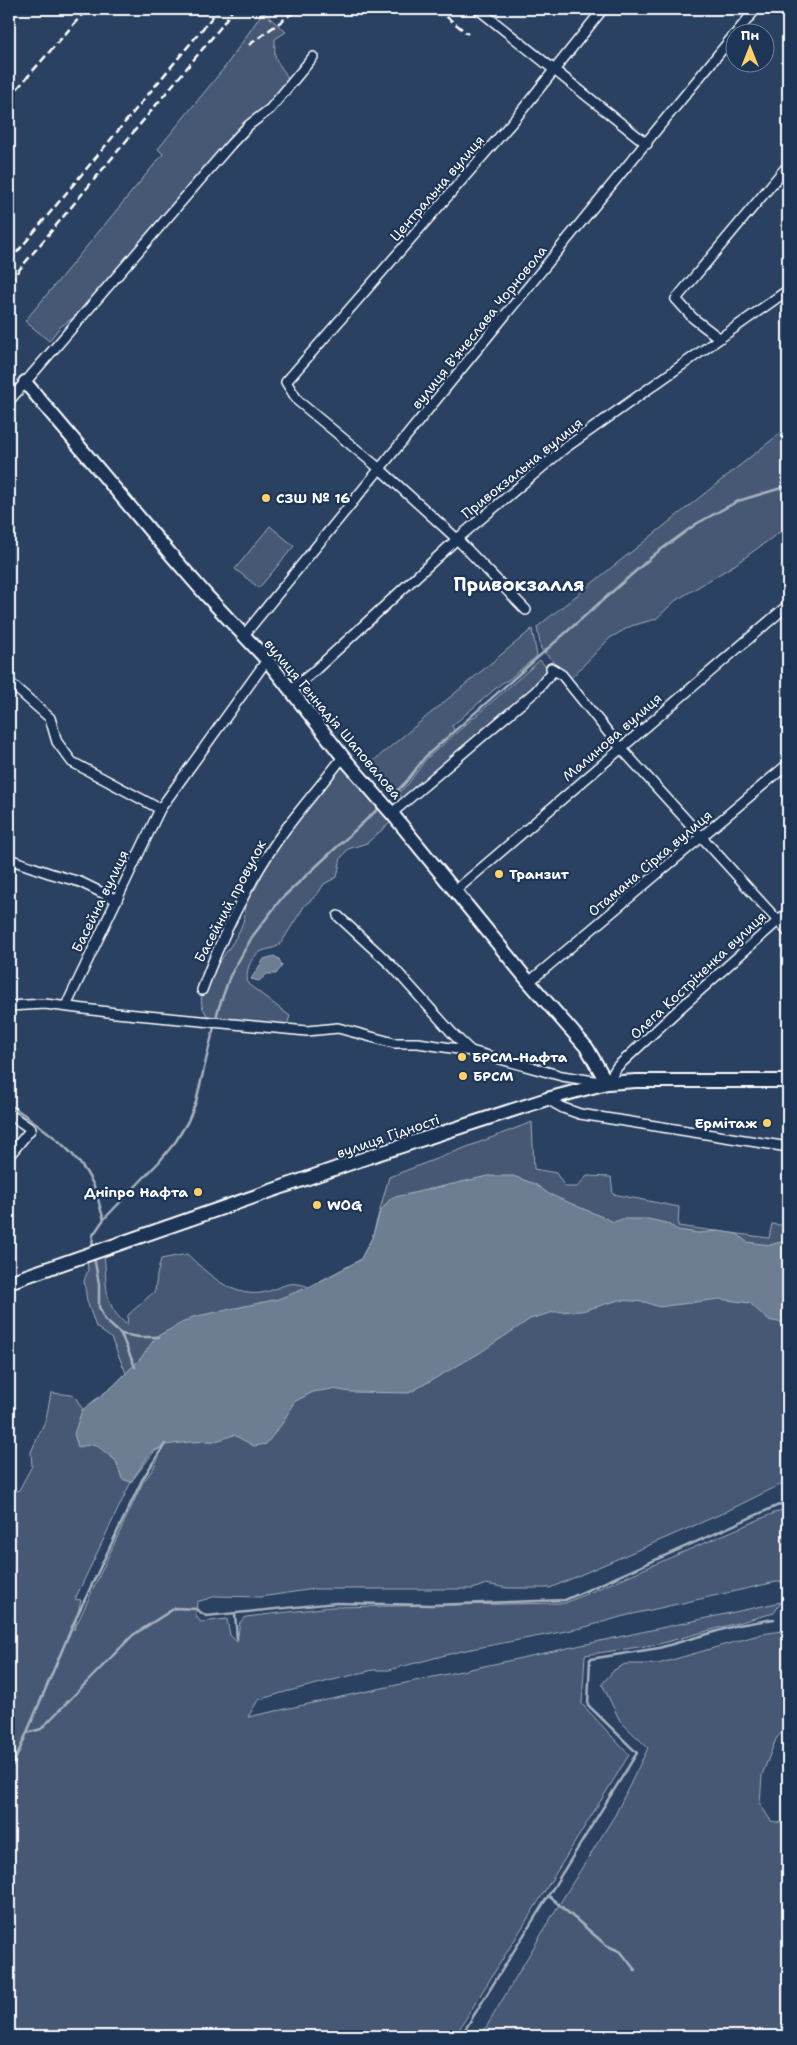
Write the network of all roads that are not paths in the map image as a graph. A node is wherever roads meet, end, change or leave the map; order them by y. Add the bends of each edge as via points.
1 (478, 9) edge
2 (603, 9) edge
3 (756, 9) edge
4 (746, 22) edge
5 (724, 49) edge
6 (314, 57) dead end
7 (555, 68) junction
8 (647, 144) junction
9 (788, 165) edge
10 (788, 290) edge
11 (719, 338) junction
12 (25, 382) junction
13 (9, 400) edge
14 (380, 469) junction
15 (456, 539) junction
16 (788, 605) edge
17 (526, 610) dead end
18 (244, 635) junction
19 (267, 660) junction
20 (9, 682) edge
21 (290, 691) junction
22 (620, 748) junction
23 (343, 757) junction
24 (788, 764) edge
25 (160, 809) junction
26 (393, 814) junction
27 (702, 838) junction
28 (9, 859) edge
29 (455, 890) junction
30 (117, 900) junction
31 (788, 912) edge
32 (338, 916) dead end
33 (778, 920) junction
34 (788, 932) edge
35 (529, 982) junction
36 (202, 990) dead end
37 (9, 1006) edge
38 (66, 1006) junction
39 (471, 1051) junction
40 (788, 1080) edge
41 (607, 1084) junction
42 (547, 1098) junction
43 (9, 1114) edge
44 (788, 1147) edge
45 (9, 1156) edge
46 (9, 1282) edge

1 - 7 street
2 - 7 street, Центральна вулиця
3 - 4 street, вулиця В'ячеслава Чорновола
5 - 8 street, вулиця В'ячеслава Чорновола
6 - 12 street via 270,109 231,144
7 - 8 street
7 - 14 street, Центральна вулиця via 286,382 298,401
8 - 14 street, вулиця В'ячеслава Чорновола
9 - 11 street via 676,298 693,318
10 - 11 street, Привокзальна вулиця
11 - 15 street, Привокзальна вулиця via 564,448
12 - 13 street
12 - 18 street, вулиця Геннадія Шаповалова via 153,534
14 - 15 street
14 - 18 street, вулиця В'ячеслава Чорновола
15 - 17 street
15 - 21 street, Привокзальна вулиця
16 - 22 street, Малинова вулиця
18 - 19 street, вулиця Геннадія Шаповалова
19 - 21 street, вулиця Геннадія Шаповалова
19 - 25 street, Басейна вулиця
20 - 25 street via 50,718 57,742 72,762
21 - 23 street, вулиця Геннадія Шаповалова
22 - 26 street via 562,675 552,669 536,691
22 - 27 street
22 - 29 street, Малинова вулиця
23 - 26 street, вулиця Геннадія Шаповалова
23 - 36 street, Басейний провулок via 280,837 260,868 215,954
24 - 27 street, Отамана Сірка вулиця
25 - 30 street, Басейна вулиця
26 - 29 street, вулиця Геннадія Шаповалова
27 - 33 street
27 - 35 street, Отамана Сірка вулиця
28 - 30 street via 80,882
29 - 35 street, вулиця Геннадія Шаповалова
30 - 38 street, Басейна вулиця
31 - 33 street, Олега Костріченка вулиця
32 - 39 street via 392,966
33 - 34 street
33 - 41 street, Олега Костріченка вулиця via 617,1067
35 - 41 street, вулиця Геннадія Шаповалова via 587,1048
37 - 38 street
38 - 39 street via 307,1031 338,1028 394,1043
39 - 41 street via 562,1076
40 - 41 street, вулиця Гідності via 636,1080
41 - 42 street, вулиця Гідності
42 - 44 street via 580,1114
42 - 46 street, вулиця Гідності
43 - 45 street via 30,1129

